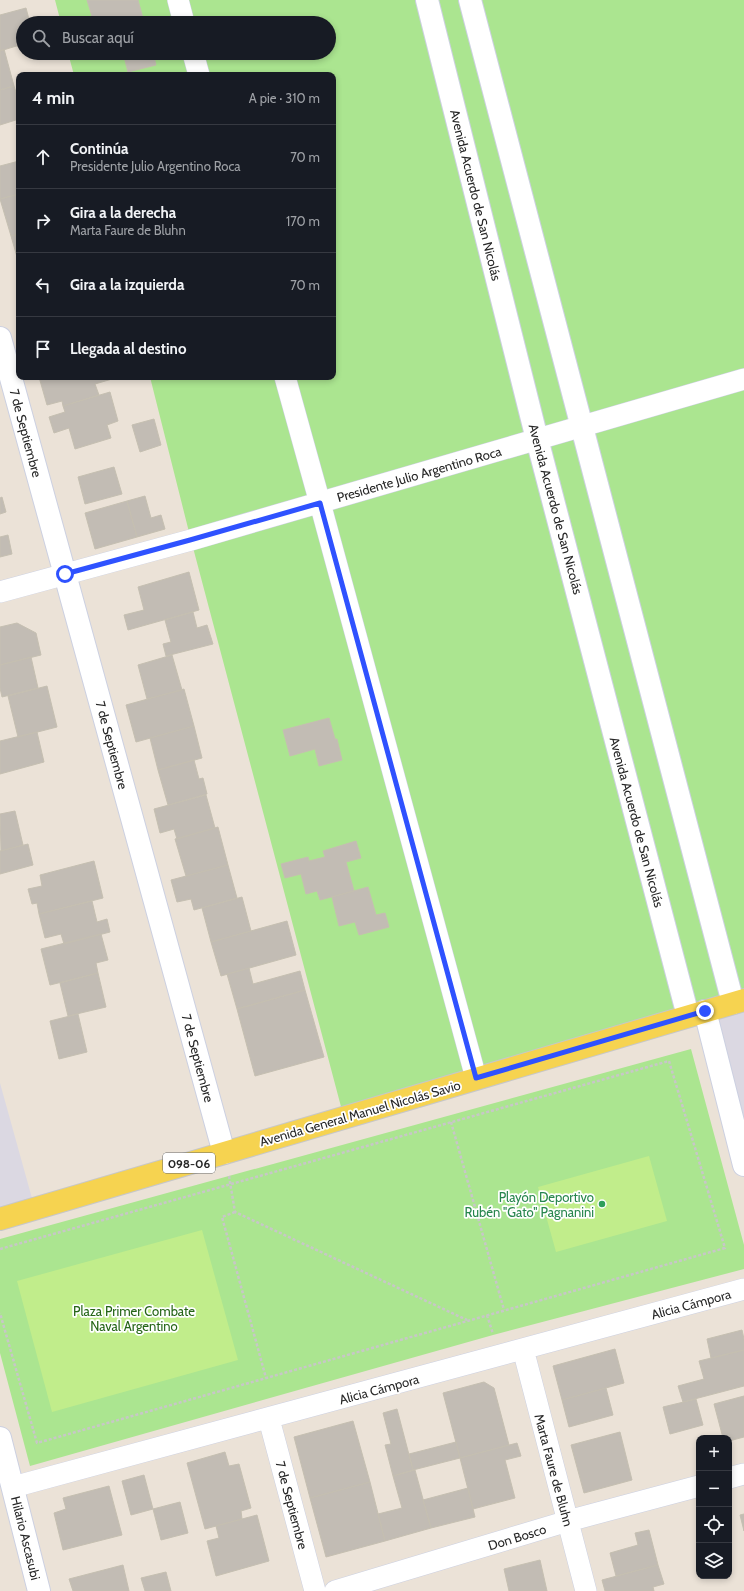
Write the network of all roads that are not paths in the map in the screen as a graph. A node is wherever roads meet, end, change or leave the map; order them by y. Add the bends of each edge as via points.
1 (178, 0) edge
2 (427, 0) edge
3 (470, 0) edge
4 (182, 16) edge
5 (195, 60) edge
6 (198, 72) edge
7 (0, 338) edge
8 (744, 379) edge
9 (286, 380) edge
10 (581, 427) junction
11 (537, 439) junction
12 (320, 503) junction
13 (65, 574) junction
14 (0, 592) edge
15 (738, 1002) edge
16 (696, 1014) junction
17 (476, 1078) junction
18 (224, 1153) junction
19 (744, 1165) edge
20 (0, 1219) edge
21 (744, 1289) edge
22 (523, 1349) junction
23 (269, 1419) junction
24 (0, 1438) edge
25 (744, 1474) edge
26 (732, 1477) edge
27 (13, 1487) junction
28 (696, 1487) edge
29 (568, 1521) junction
30 (39, 1591) edge
31 (315, 1591) edge
32 (335, 1591) edge
33 (586, 1591) edge

1 - 4 street
2 - 11 street, Avenida Acuerdo de San Nicolás
3 - 10 street
5 - 6 street
7 - 13 street, 7 de Septiembre
8 - 10 street, Presidente Julio Argentino Roca
9 - 12 street
10 - 11 street, Presidente Julio Argentino Roca
10 - 15 street
11 - 12 street, Presidente Julio Argentino Roca
11 - 16 street, Avenida Acuerdo de San Nicolás
12 - 13 street, Presidente Julio Argentino Roca
12 - 17 street
13 - 14 street, Presidente Julio Argentino Roca
13 - 18 street, 7 de Septiembre
15 - 16 main road, Avenida General Manuel Nicolás Savio
16 - 17 main road, Avenida General Manuel Nicolás Savio
16 - 19 street, Avenida Acuerdo de San Nicolás
17 - 18 main road, Avenida General Manuel Nicolás Savio / 098-06
18 - 20 main road, Avenida General Manuel Nicolás Savio / 098-06
21 - 22 street, Alicia Cámpora
22 - 23 street, Alicia Cámpora
22 - 29 street, Marta Faure de Bluhn
23 - 27 street, Alicia Cámpora
23 - 31 street, 7 de Septiembre
24 - 27 street, Hilario Ascasubi
25 - 26 street
27 - 30 street, Hilario Ascasubi
28 - 29 street, Don Bosco
29 - 32 street, Don Bosco
29 - 33 street, Marta Faure de Bluhn

